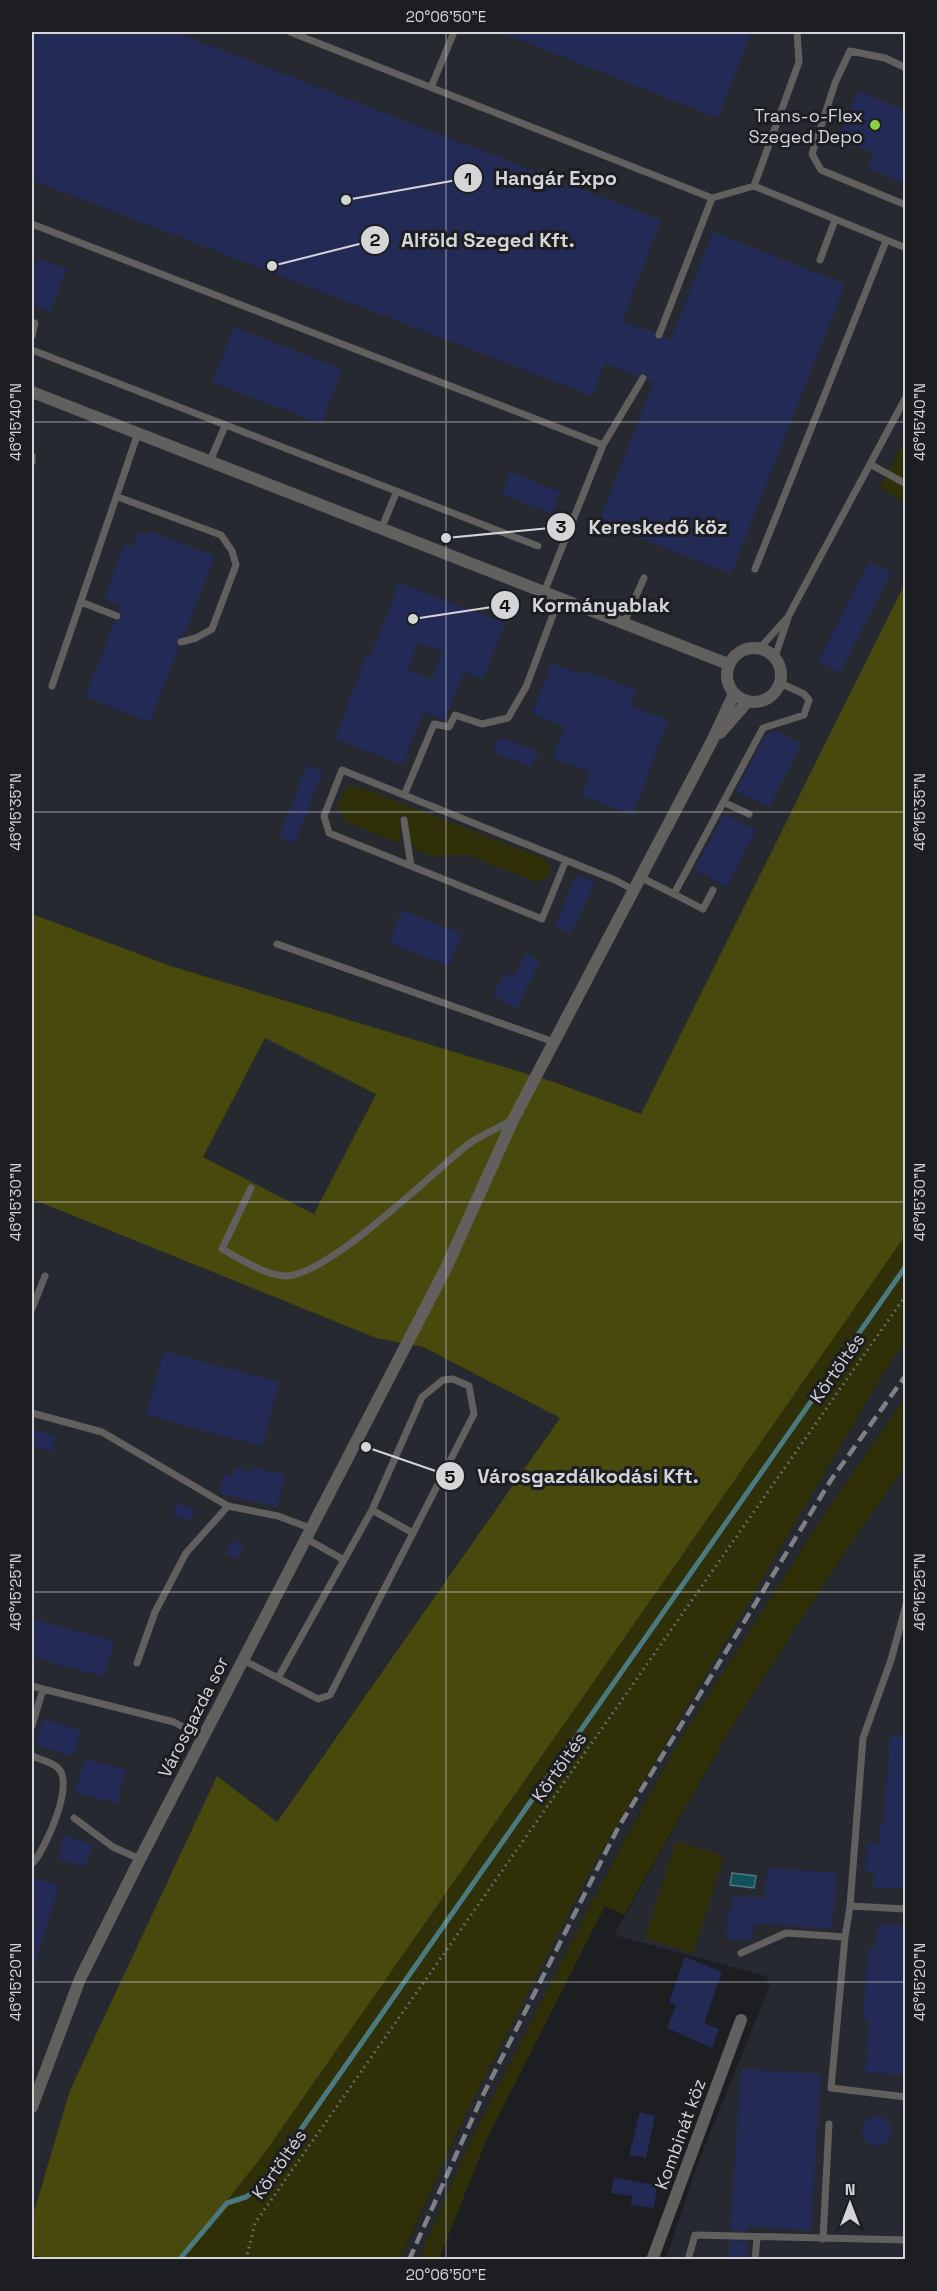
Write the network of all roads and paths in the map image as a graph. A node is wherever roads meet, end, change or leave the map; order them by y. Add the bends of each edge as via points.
1 (290, 32) edge
2 (454, 32) edge
3 (797, 32) edge
4 (906, 68) edge
5 (432, 85) junction
6 (754, 186) junction
7 (712, 198) junction
8 (906, 205) edge
9 (835, 220) junction
10 (32, 224) edge
11 (886, 241) junction
12 (906, 248) edge
13 (820, 260) dead end
14 (32, 322) edge
15 (659, 335) dead end
16 (32, 336) edge
17 (32, 350) edge
18 (643, 378) dead end
19 (32, 392) edge
20 (906, 397) edge
21 (225, 426) junction
22 (138, 433) junction
23 (603, 445) junction
24 (32, 456) edge
25 (210, 461) junction
26 (32, 462) edge
27 (870, 464) junction
28 (906, 484) edge
29 (396, 493) junction
30 (118, 497) junction
31 (382, 527) junction
32 (538, 546) dead end
33 (755, 568) dead end
34 (644, 578) dead end
35 (545, 590) junction
36 (560, 596) junction
37 (81, 602) junction
38 (789, 615) junction
39 (117, 616) dead end
40 (624, 623) junction
41 (182, 642) dead end
42 (760, 648) junction
43 (775, 657) junction
44 (728, 664) junction
45 (780, 683) junction
46 (52, 686) dead end
47 (734, 694) junction
48 (747, 702) junction
49 (712, 741) junction
50 (405, 794) junction
51 (723, 802) junction
52 (749, 814) dead end
53 (404, 820) dead end
54 (566, 860) junction
55 (411, 866) junction
56 (640, 877) junction
57 (634, 890) junction
58 (713, 890) dead end
59 (674, 894) junction
60 (278, 944) dead end
61 (554, 1042) junction
62 (513, 1120) junction
63 (251, 1188) dead end
64 (45, 1276) dead end
65 (906, 1295) edge
66 (32, 1309) edge
67 (32, 1413) edge
68 (228, 1506) junction
69 (372, 1510) junction
70 (308, 1533) junction
71 (413, 1533) junction
72 (344, 1560) junction
73 (906, 1605) edge
74 (243, 1660) junction
75 (137, 1663) dead end
76 (278, 1678) junction
77 (32, 1686) edge
78 (43, 1689) junction
79 (32, 1726) edge
80 (203, 1738) junction
81 (32, 1756) edge
82 (74, 1818) dead end
83 (140, 1859) junction
84 (32, 1861) edge
85 (850, 1906) junction
86 (906, 1909) edge
87 (844, 1937) junction
88 (741, 1953) dead end
89 (741, 2020) dead end
90 (906, 2097) edge
91 (32, 2107) edge
92 (829, 2124) dead end
93 (757, 2238) junction
94 (823, 2239) junction
95 (906, 2240) edge
96 (246, 2259) edge
97 (652, 2259) edge
98 (688, 2259) edge
99 (755, 2259) edge

1 - 5 lane
2 - 5 lane
3 - 6 lane via 799,62
4 - 8 lane via 885,58 850,51 835,82 812,154 821,170
5 - 7 lane
6 - 7 lane
6 - 9 lane
7 - 15 lane
9 - 11 lane
9 - 13 lane
10 - 23 lane
11 - 12 lane
11 - 33 lane
14 - 16 lane
17 - 21 lane
18 - 23 lane
19 - 22 street
20 - 27 lane
21 - 25 lane
21 - 29 lane
22 - 25 street
22 - 30 lane
23 - 35 lane
24 - 26 lane
25 - 31 street
27 - 28 lane
27 - 38 lane
29 - 31 lane
29 - 32 lane
30 - 37 lane
30 - 41 lane via 221,535 232,551 236,565 212,629
31 - 35 street
34 - 40 lane
35 - 36 street
36 - 40 street
36 - 50 lane via 526,687 508,718 482,724 455,715 449,727 434,724
37 - 39 lane
37 - 46 lane
38 - 42 lane
38 - 43 lane
40 - 44 street
42 - 43 street
42 - 44 street via 736,654
43 - 45 street via 780,665
44 - 47 street via 726,675
45 - 48 street via 767,699
45 - 51 lane via 804,694 809,706 804,715 763,728
47 - 48 street
47 - 49 street
48 - 49 street
49 - 56 street, Városgazda sor
50 - 54 lane
50 - 55 lane via 342,770 324,816 329,833
51 - 52 lane
51 - 59 lane
53 - 55 lane
54 - 55 lane via 542,919
54 - 57 lane
56 - 57 street, Városgazda sor
56 - 59 lane
57 - 61 street, Városgazda sor
58 - 59 lane via 703,909
60 - 61 lane
61 - 62 street, Városgazda sor
62 - 63 lane via 469,1144 346,1248 303,1272 286,1276 269,1273 222,1249
62 - 70 street, Városgazda sor via 446,1268
64 - 66 lane
65 - 96 path, Körtöltés via 255,2223
67 - 68 lane via 102,1432
68 - 70 lane via 278,1516
68 - 75 lane via 186,1553 155,1612
69 - 71 lane
69 - 71 lane via 422,1397 443,1380 453,1379 469,1386 474,1414
69 - 72 lane
70 - 72 lane
70 - 74 street, Városgazda sor
71 - 76 lane via 330,1695 318,1699
72 - 76 lane
73 - 85 lane via 863,1738
74 - 76 lane
74 - 80 street, Városgazda sor
77 - 78 lane
78 - 79 lane
78 - 80 lane via 174,1722
80 - 83 street, Városgazda sor
81 - 84 lane via 58,1767 64,1778 46,1846
82 - 83 lane via 113,1847
83 - 91 street, Városgazda sor via 80,1979
85 - 86 lane
85 - 87 lane
87 - 88 lane via 786,1933
87 - 90 lane via 831,2088
89 - 97 street, Kombinát köz
92 - 94 lane
93 - 94 lane
93 - 98 lane via 695,2235
93 - 99 lane
94 - 95 lane

